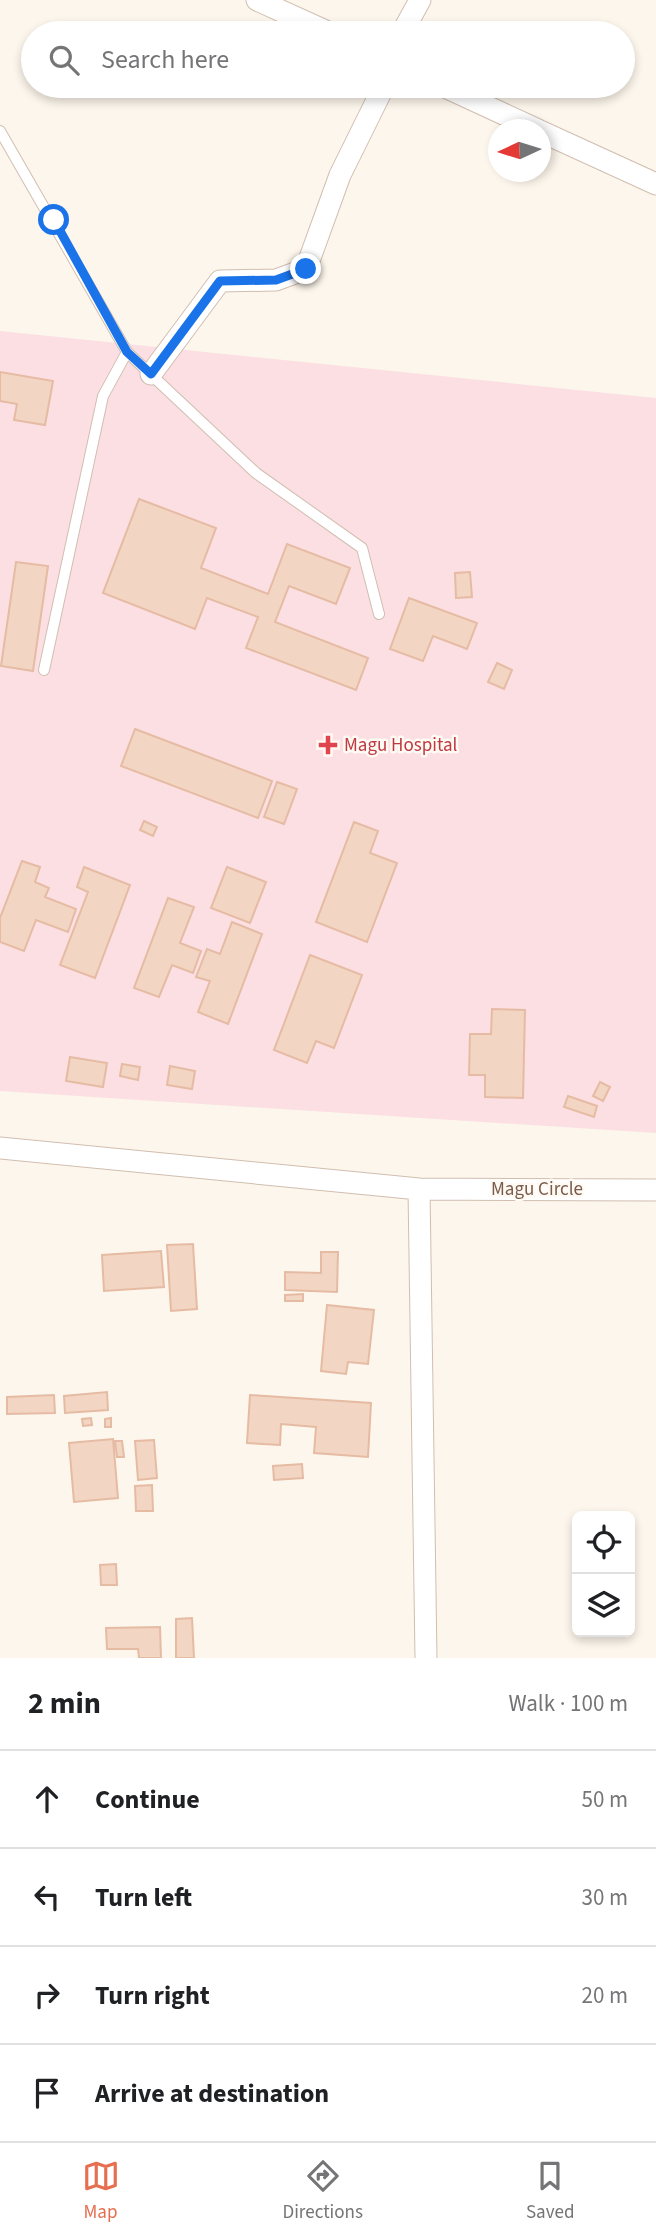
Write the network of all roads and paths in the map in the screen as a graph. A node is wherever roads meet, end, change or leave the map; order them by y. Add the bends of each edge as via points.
1 (257, 0) edge
2 (420, 0) edge
3 (303, 21) edge
4 (409, 21) edge
5 (378, 98) edge
6 (469, 98) edge
7 (515, 119) edge
8 (0, 131) edge
9 (551, 136) edge
10 (656, 184) edge
11 (127, 352) junction
12 (151, 374) junction
13 (379, 614) dead end
14 (44, 670) dead end
15 (0, 1148) edge
16 (419, 1189) junction
17 (656, 1190) edge
18 (426, 1658) edge

1 - 3 street
2 - 4 street
5 - 12 street via 340,175 306,269 276,280 220,281
6 - 7 street
8 - 11 lane
9 - 10 street
11 - 12 lane
11 - 14 lane via 103,396
12 - 13 lane via 256,473 362,548
15 - 16 street, Magu Circle
16 - 17 street, Magu Circle
16 - 18 street

